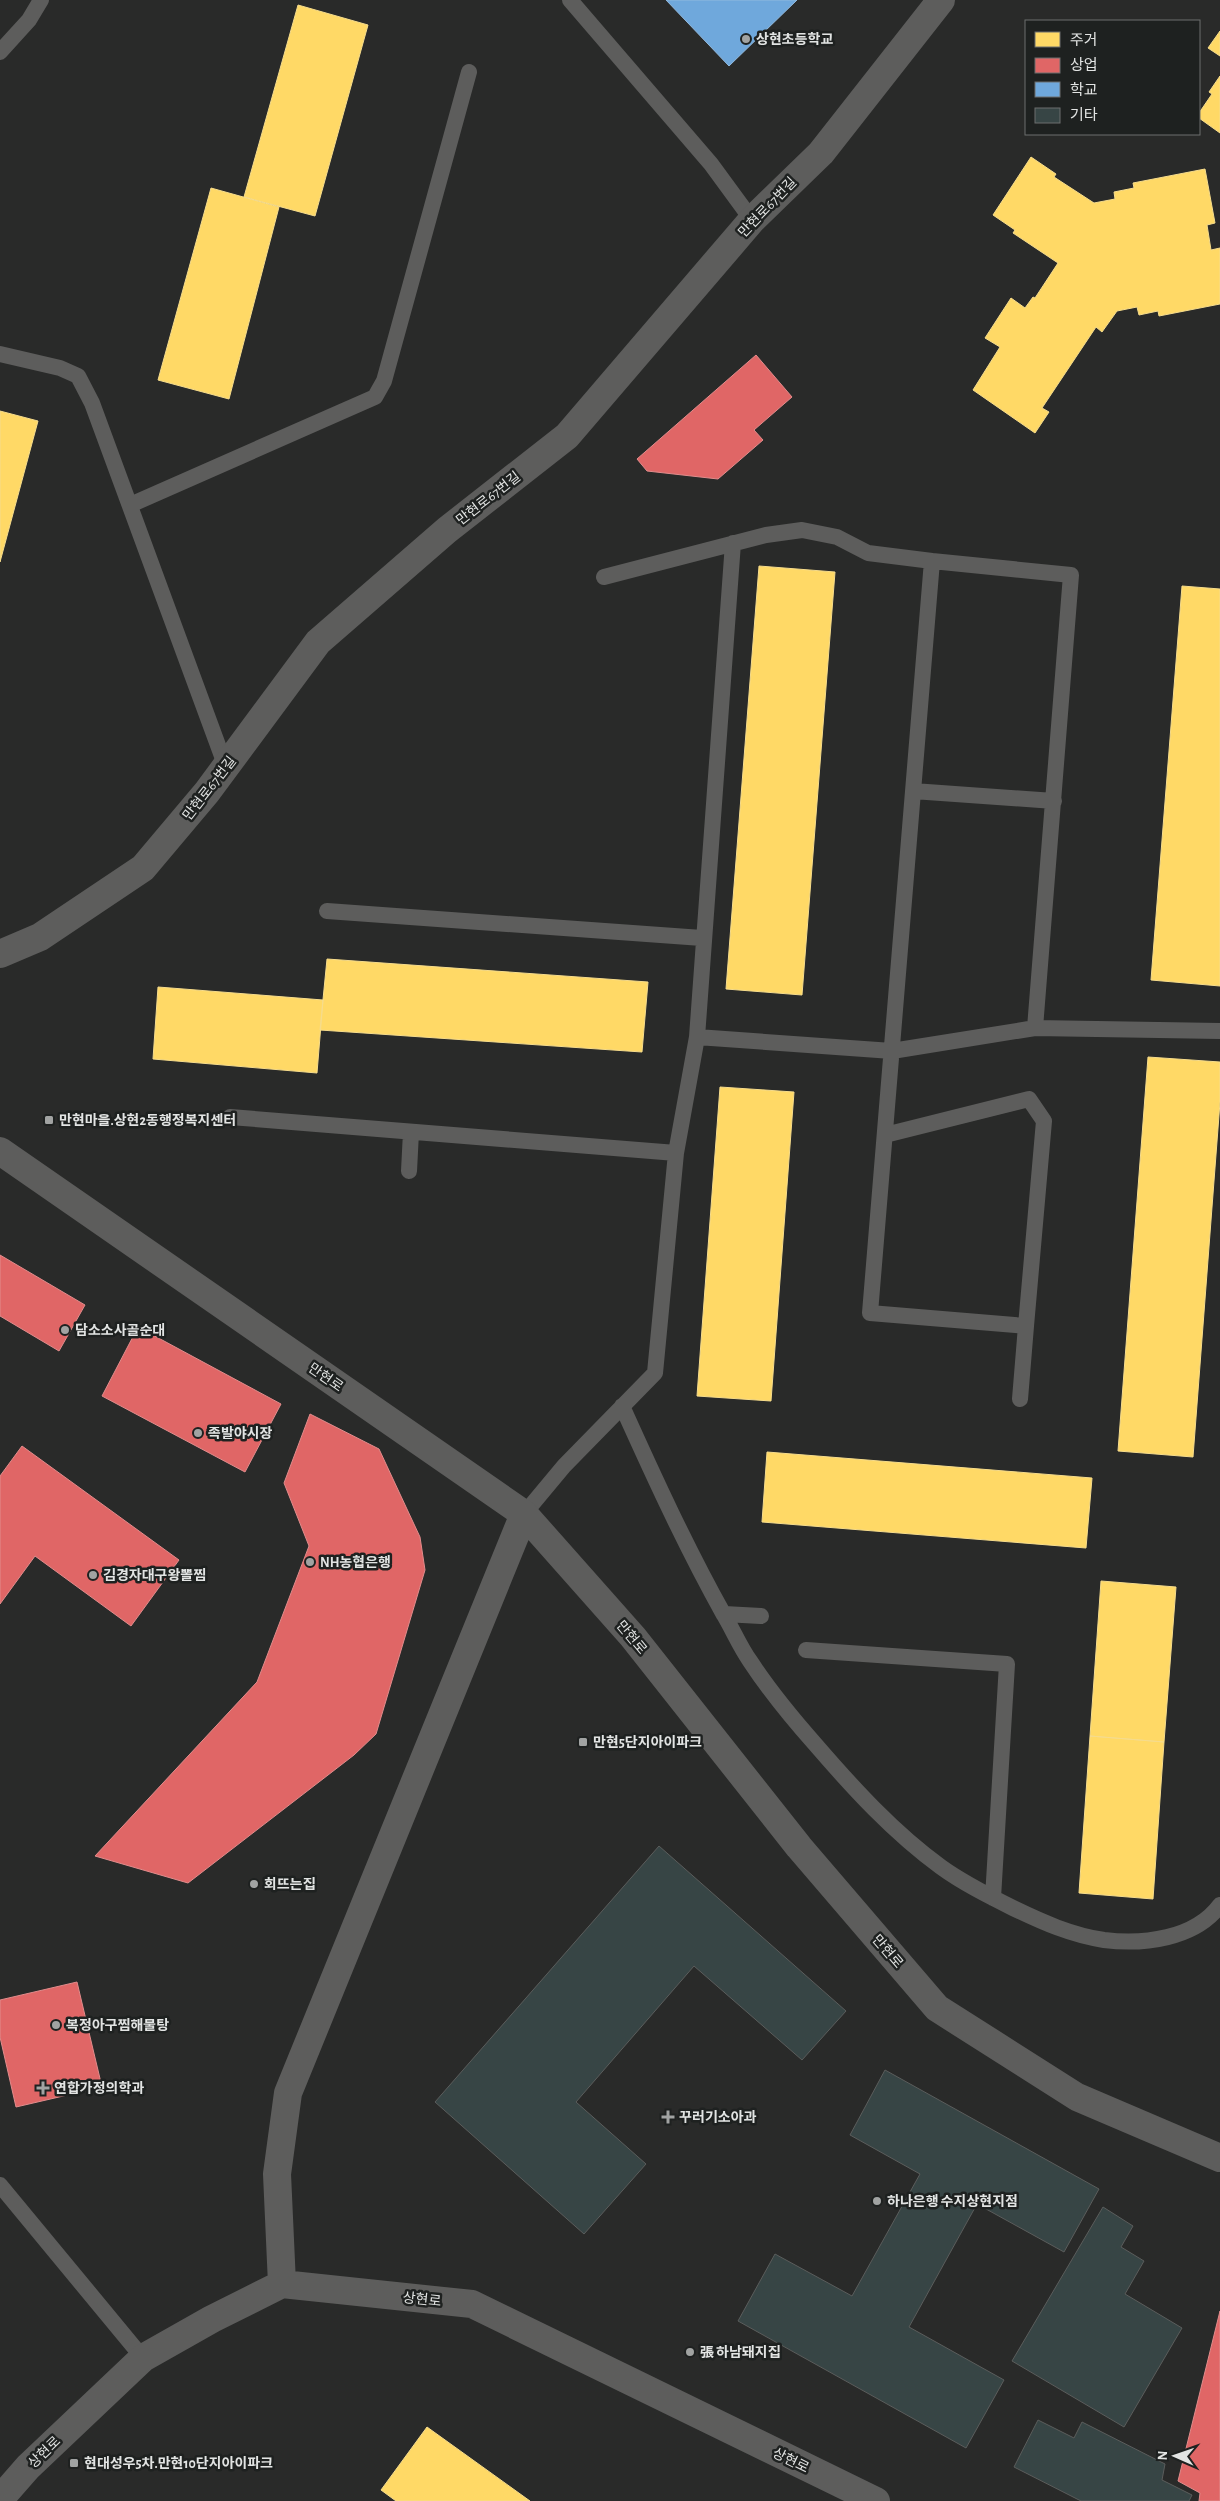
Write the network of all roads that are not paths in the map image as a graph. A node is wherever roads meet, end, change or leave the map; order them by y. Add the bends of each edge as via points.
1 (41, 0) edge
2 (570, 0) edge
3 (941, 0) edge
4 (0, 52) edge
5 (470, 72) dead end
6 (752, 220) junction
7 (0, 354) edge
8 (130, 505) junction
9 (733, 543) junction
10 (932, 561) junction
11 (604, 577) dead end
12 (226, 767) junction
13 (913, 791) junction
14 (1054, 801) junction
15 (327, 910) dead end
16 (702, 938) junction
17 (0, 954) edge
18 (1034, 1028) junction
19 (1220, 1031) edge
20 (697, 1037) junction
21 (892, 1051) junction
22 (230, 1117) dead end
23 (412, 1132) junction
24 (885, 1135) junction
25 (0, 1151) edge
26 (676, 1153) junction
27 (409, 1171) dead end
28 (1026, 1326) junction
29 (1020, 1399) dead end
30 (622, 1406) junction
31 (524, 1514) junction
32 (724, 1614) junction
33 (761, 1616) dead end
34 (806, 1650) dead end
35 (993, 1898) junction
36 (1220, 1905) edge
37 (1220, 2158) edge
38 (0, 2185) edge
39 (282, 2284) junction
40 (143, 2358) junction
41 (0, 2499) edge
42 (876, 2501) edge

1 - 4 lane via 29,20
2 - 6 lane via 711,164
3 - 6 street, 만현로67번길 via 821,153
5 - 8 lane via 384,381 376,397
6 - 12 street, 만현로67번길 via 567,436 447,530 318,642
7 - 8 lane via 60,368 78,376 92,402
8 - 12 lane
9 - 10 lane via 766,534 802,530 838,537 868,553
9 - 11 lane
9 - 16 lane
10 - 13 lane
10 - 14 lane via 1071,575
12 - 17 street, 만현로67번길 via 143,868 40,937
13 - 14 lane
13 - 21 lane
14 - 18 lane
15 - 16 lane
16 - 20 lane
18 - 19 lane
18 - 21 lane
20 - 21 lane
20 - 26 lane
21 - 24 lane
22 - 23 lane
23 - 26 lane
23 - 27 lane
24 - 28 lane via 870,1313
24 - 28 lane via 1029,1100 1044,1121
25 - 31 street, 만현로
26 - 30 lane via 655,1373
28 - 29 lane
30 - 31 lane via 564,1466
30 - 32 lane via 681,1534
31 - 37 street, 만현로 via 633,1638 799,1847 937,2008 1077,2097
31 - 39 street via 288,2093 277,2174
32 - 33 lane
32 - 35 lane via 750,1661 842,1776 899,1833 942,1867
34 - 35 lane via 1007,1664
35 - 36 lane via 1041,1922 1075,1934 1124,1942 1157,1939 1188,1930 1213,1914
38 - 40 lane
39 - 40 street, 상현로
39 - 42 street, 상현로 via 472,2304
40 - 41 street, 상현로 via 28,2467

